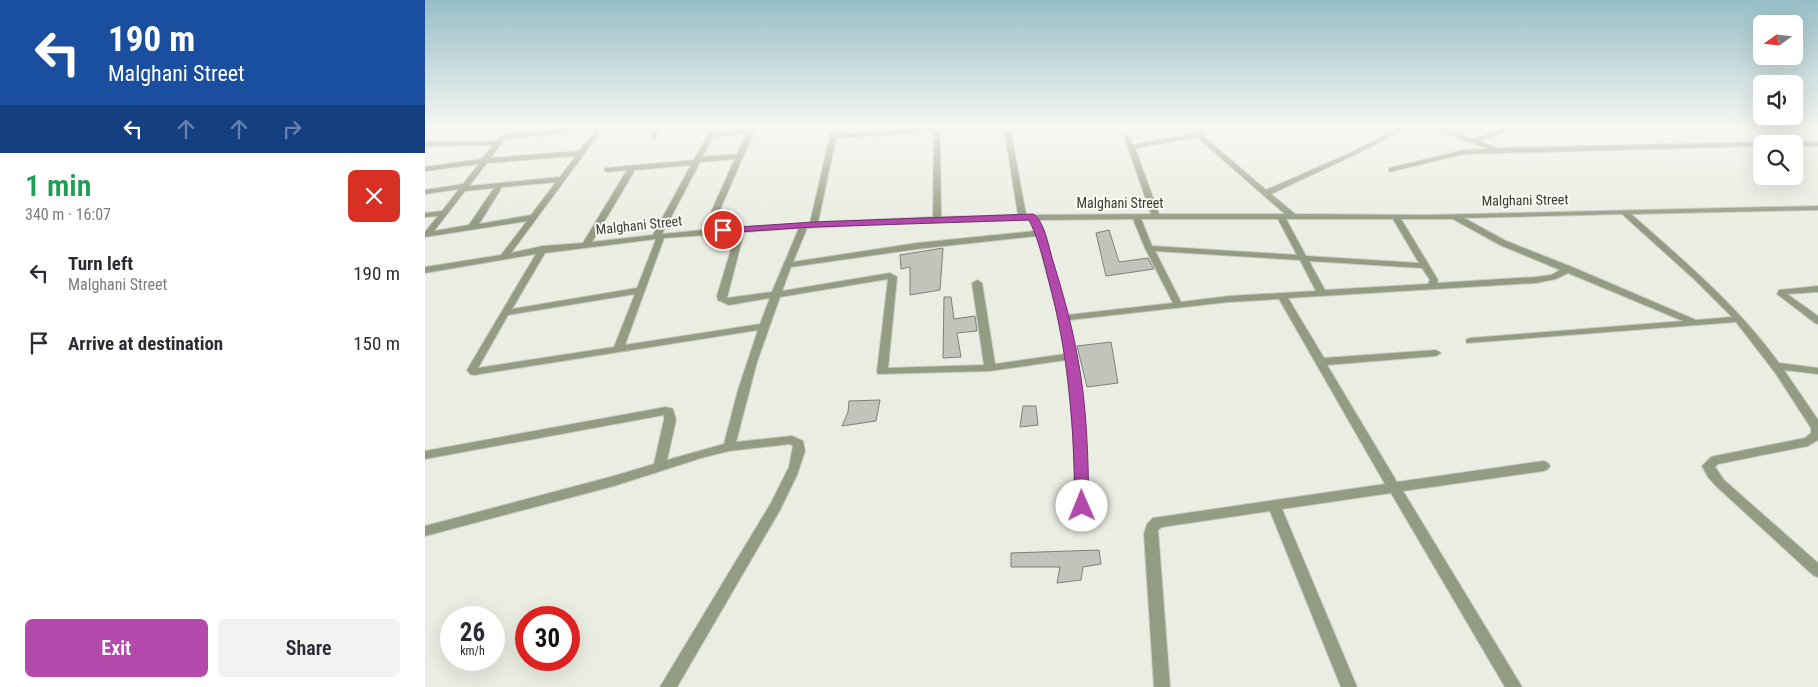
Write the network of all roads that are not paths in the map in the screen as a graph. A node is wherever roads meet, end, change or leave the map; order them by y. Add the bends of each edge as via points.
1 (508, 159) edge
2 (577, 159) edge
3 (714, 159) edge
4 (739, 159) edge
5 (827, 159) edge
6 (937, 159) edge
7 (1014, 159) edge
8 (1135, 159) edge
9 (1228, 159) edge
10 (1341, 159) edge
11 (1436, 159) edge
12 (484, 161) junction
13 (697, 161) junction
14 (632, 168) junction
15 (425, 169) edge
16 (608, 170) dead end
17 (1392, 170) dead end
18 (563, 178) junction
19 (500, 185) junction
20 (464, 187) junction
21 (425, 192) edge
22 (1265, 193) junction
23 (1818, 208) edge
24 (1624, 212) junction
25 (444, 213) junction
26 (425, 215) edge
27 (534, 216) junction
28 (1156, 216) junction
29 (1280, 216) junction
30 (1292, 216) junction
31 (1453, 216) junction
32 (1027, 217) junction
33 (1136, 217) junction
34 (1395, 217) junction
35 (937, 220) junction
36 (809, 225) junction
37 (473, 226) junction
38 (741, 229) junction
39 (705, 232) junction
40 (1041, 233) junction
41 (426, 235) edge
42 (659, 237) junction
43 (587, 244) junction
44 (1149, 248) junction
45 (543, 250) junction
46 (505, 255) junction
47 (1302, 258) junction
48 (788, 265) junction
49 (1426, 266) junction
50 (1569, 269) junction
51 (425, 270) edge
52 (977, 283) dead end
53 (1431, 287) junction
54 (1818, 289) edge
55 (641, 290) junction
56 (777, 294) junction
57 (1321, 294) junction
58 (1282, 296) junction
59 (1178, 304) junction
60 (505, 312) junction
61 (1065, 318) junction
62 (1738, 319) junction
63 (1818, 320) edge
64 (1695, 322) junction
65 (765, 326) junction
66 (1471, 341) dead end
67 (618, 350) junction
68 (1436, 353) dead end
69 (1072, 356) junction
70 (1320, 362) junction
71 (1777, 366) junction
72 (990, 368) junction
73 (1818, 371) edge
74 (1816, 441) edge
75 (729, 447) junction
76 (425, 455) edge
77 (1544, 466) dead end
78 (659, 468) junction
79 (1394, 488) junction
80 (1275, 505) junction
81 (1082, 523) dead end
82 (425, 531) edge
83 (1818, 571) edge
84 (668, 687) edge
85 (1162, 687) edge
86 (1349, 687) edge
87 (1514, 687) edge

1 - 12 street
2 - 18 street
3 - 13 street
4 - 39 street
5 - 36 street
6 - 35 street
7 - 32 street
8 - 28 street
9 - 22 street
10 - 22 street
11 - 17 street
12 - 15 street
12 - 20 street
13 - 14 street
13 - 42 street
14 - 16 street
14 - 43 street
18 - 19 street
18 - 27 street
19 - 20 street
19 - 37 street
20 - 21 street
20 - 25 street
22 - 30 street
23 - 24 street, Malghani Street
24 - 31 street, Malghani Street
24 - 62 street via 1709,288
25 - 26 street
25 - 41 street
27 - 37 street
27 - 46 street
28 - 29 street, Malghani Street
28 - 33 street, Malghani Street
29 - 30 street, Malghani Street
29 - 47 street
30 - 34 street, Malghani Street
31 - 34 street, Malghani Street
31 - 50 street via 1503,242
32 - 33 street, Malghani Street
32 - 35 street, Malghani Street
32 - 40 street
33 - 44 street
34 - 49 street
35 - 36 street, Malghani Street
36 - 38 street, Malghani Street
36 - 48 street
37 - 41 street
38 - 39 street, Malghani Street
38 - 56 street via 723,300 729,302
39 - 42 street, Malghani Street
40 - 48 street via 917,246
40 - 61 street
42 - 43 street, Malghani Street
42 - 55 street
43 - 45 street, Malghani Street
44 - 47 street
44 - 59 street
45 - 46 street, Malghani Street
45 - 60 street
46 - 51 street, Malghani Street
47 - 49 street
47 - 57 street
48 - 56 street
49 - 53 street via 1433,280
50 - 53 street via 1553,277 1536,280
50 - 64 street
52 - 72 street
53 - 57 street
54 - 63 street via 1782,292
55 - 60 street
55 - 67 street
56 - 65 street
56 - 72 street via 890,276 894,280 882,372
57 - 58 street
58 - 59 street
58 - 70 street
59 - 61 street
60 - 67 street via 473,372
61 - 69 street
62 - 64 street
62 - 71 street
64 - 66 street
65 - 67 street
65 - 75 street via 738,405
68 - 70 street
69 - 72 street
69 - 81 street via 1081,437
70 - 79 street
71 - 73 street
71 - 74 street via 1817,428
74 - 83 street via 1715,460 1708,466 1720,483
75 - 78 street
75 - 84 street via 792,440 799,444 800,450 776,506
76 - 78 street via 665,411 669,412 670,420
77 - 79 street
78 - 82 street
79 - 80 street
79 - 87 street
80 - 85 street via 1158,522 1152,528
80 - 86 street

